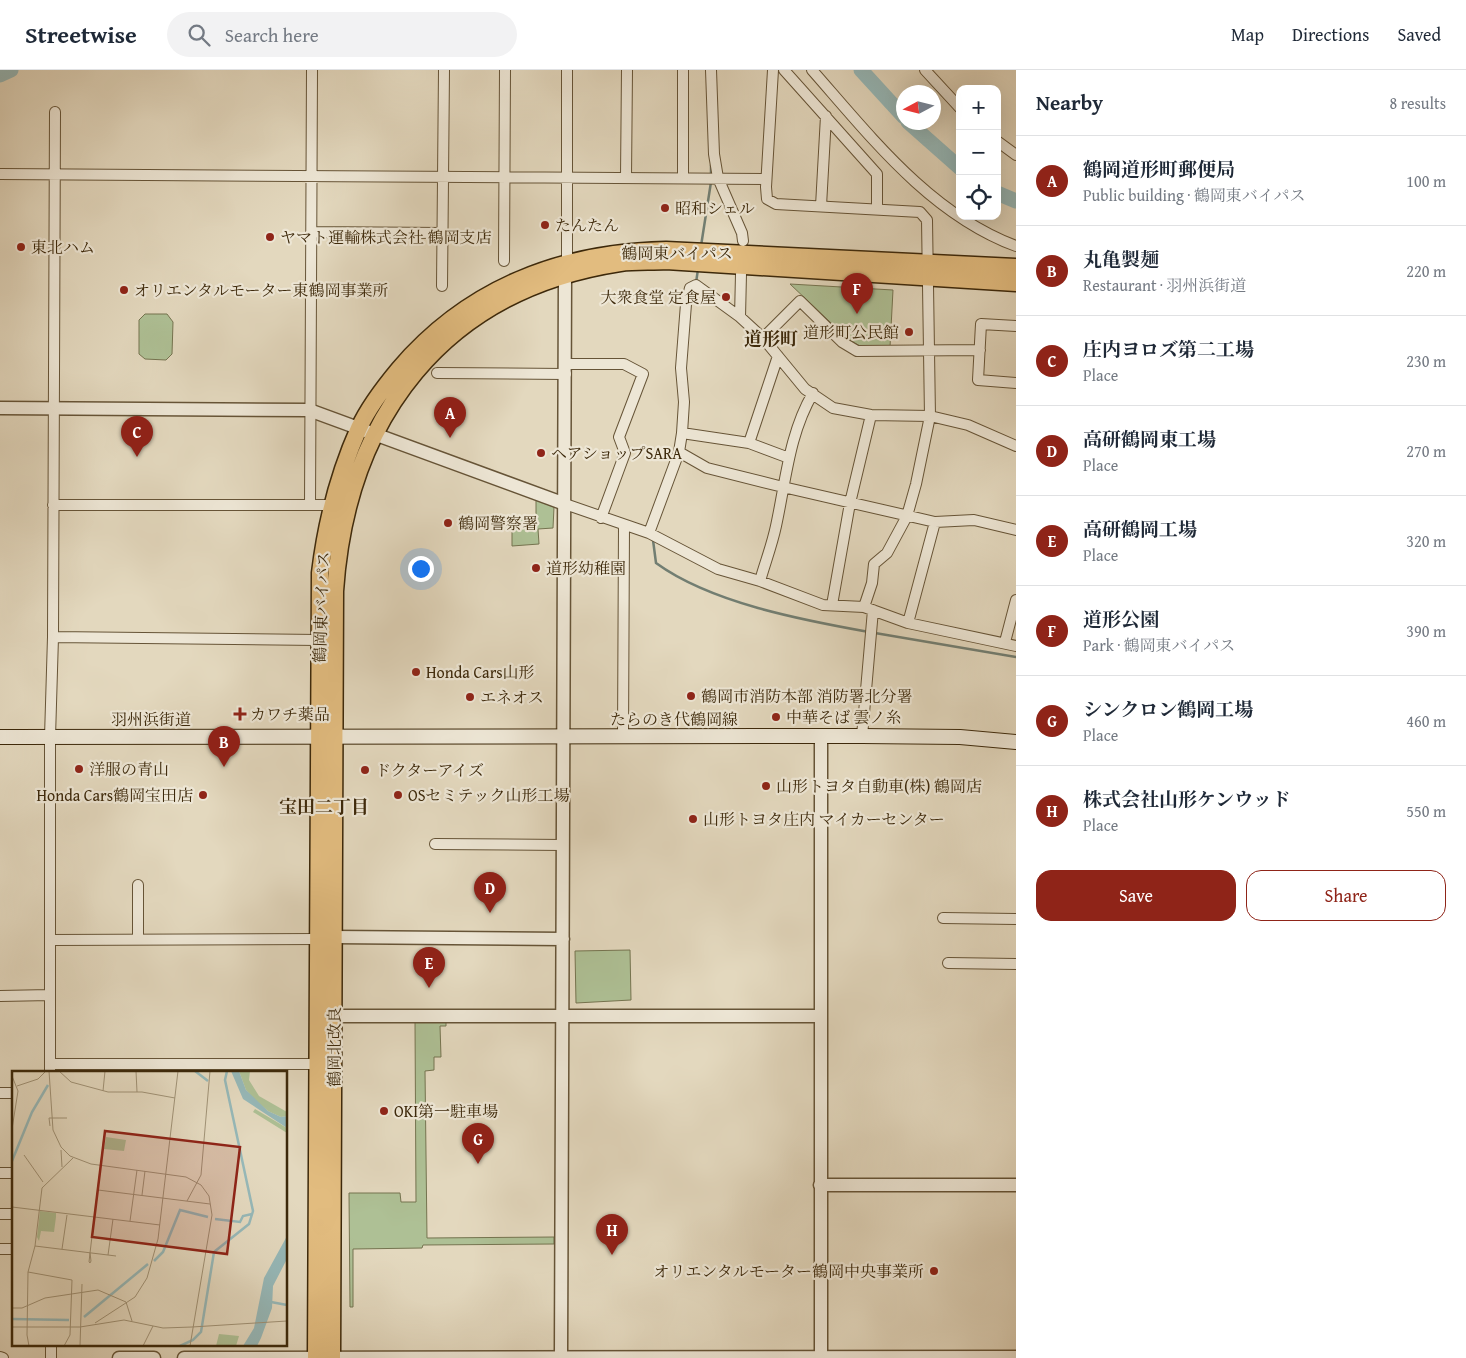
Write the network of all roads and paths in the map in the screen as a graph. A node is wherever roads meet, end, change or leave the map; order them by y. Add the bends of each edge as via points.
1 (312, 70) edge
2 (444, 70) edge
3 (505, 70) edge
4 (567, 70) edge
5 (627, 70) edge
6 (683, 70) edge
7 (710, 70) edge
8 (773, 70) edge
9 (784, 70) edge
10 (812, 70) edge
11 (925, 70) edge
12 (956, 104) edge
13 (55, 112) dead end
14 (826, 116) junction
15 (1001, 144) edge
16 (1016, 155) edge
17 (0, 174) edge
18 (54, 174) junction
19 (312, 175) junction
20 (443, 176) junction
21 (504, 176) junction
22 (567, 177) junction
23 (626, 177) junction
24 (682, 177) junction
25 (718, 178) junction
26 (766, 179) junction
27 (821, 206) junction
28 (877, 210) junction
29 (311, 232) junction
30 (443, 233) junction
31 (743, 242) dead end
32 (1016, 246) edge
33 (504, 261) dead end
34 (1016, 267) edge
35 (566, 268) junction
36 (928, 270) junction
37 (741, 274) dead end
38 (1016, 283) edge
39 (442, 286) dead end
40 (740, 317) junction
41 (1016, 326) edge
42 (763, 338) junction
43 (980, 350) junction
44 (930, 351) junction
45 (778, 356) junction
46 (566, 369) junction
47 (437, 373) dead end
48 (1016, 383) edge
49 (813, 393) junction
50 (0, 408) edge
51 (53, 408) junction
52 (309, 410) junction
53 (871, 415) junction
54 (930, 416) junction
55 (359, 427) junction
56 (682, 433) junction
57 (375, 434) junction
58 (749, 443) junction
59 (1016, 446) edge
60 (679, 452) junction
61 (789, 458) junction
62 (782, 488) junction
63 (850, 503) junction
64 (565, 504) junction
65 (53, 505) junction
66 (310, 506) junction
67 (330, 506) junction
68 (907, 516) junction
69 (602, 518) junction
70 (935, 522) junction
71 (624, 525) junction
72 (1016, 530) edge
73 (649, 533) junction
74 (760, 582) junction
75 (1016, 600) edge
76 (832, 605) junction
77 (868, 609) junction
78 (908, 623) junction
79 (53, 637) junction
80 (318, 640) junction
81 (1005, 642) junction
82 (1016, 646) edge
83 (623, 736) junction
84 (821, 736) junction
85 (862, 736) junction
86 (0, 737) edge
87 (50, 737) junction
88 (326, 737) junction
89 (564, 737) junction
90 (1016, 742) edge
91 (435, 844) dead end
92 (564, 845) junction
93 (138, 885) dead end
94 (943, 918) dead end
95 (1016, 919) edge
96 (334, 937) junction
97 (318, 939) junction
98 (563, 939) junction
99 (50, 940) junction
100 (138, 940) junction
101 (948, 963) dead end
102 (1016, 964) edge
103 (50, 995) junction
104 (0, 996) edge
105 (334, 1016) junction
106 (820, 1016) junction
107 (563, 1017) junction
108 (318, 1064) junction
109 (50, 1068) edge
110 (820, 1184) junction
111 (1016, 1185) edge
112 (561, 1356) junction
113 (1016, 1357) edge
114 (119, 1358) edge
115 (154, 1358) edge
116 (184, 1358) edge
117 (231, 1358) edge
118 (324, 1358) edge
119 (821, 1358) edge

1 - 19 street
2 - 20 street
3 - 21 street
4 - 22 street
5 - 23 street
6 - 24 street
7 - 25 street
8 - 26 street
9 - 14 street
10 - 32 street via 912,179 955,215
11 - 12 street
13 - 18 street
14 - 27 street
14 - 28 street via 877,174
15 - 16 street
17 - 18 street
18 - 19 street
18 - 51 street
19 - 20 street
19 - 29 street
20 - 21 street
20 - 30 street
21 - 22 street
21 - 33 street
22 - 23 street
22 - 35 street
23 - 24 street
24 - 25 street
25 - 26 street
25 - 31 street
26 - 27 street via 766,195 770,202
27 - 28 street
28 - 36 street via 924,214 928,220
29 - 30 street
29 - 52 street
30 - 39 street
34 - 36 highway, 鶴岡東バイパス
35 - 36 highway, 鶴岡東バイパス via 666,261
35 - 46 street
35 - 55 highway, 鶴岡東バイパス via 514,282 456,314 414,351 382,388
35 - 57 highway, 鶴岡東バイパス via 507,298 427,359 396,394
36 - 38 highway, 鶴岡東バイパス
36 - 44 street
37 - 40 street
40 - 42 street
40 - 56 street via 696,285 690,288 680,368 684,402
41 - 43 street via 981,324
42 - 44 street via 800,301 842,342 857,351
42 - 45 street
43 - 44 street
43 - 48 street via 978,380
44 - 54 street
45 - 49 street
45 - 58 street
46 - 47 street
46 - 64 street
46 - 69 street via 624,364 643,374 619,436 625,453
49 - 53 street via 833,408
49 - 61 street via 801,414
50 - 51 street
51 - 52 street
51 - 65 street
52 - 55 street
52 - 66 street
53 - 54 street
53 - 63 street
54 - 59 street via 968,425
54 - 68 street
55 - 57 street
55 - 67 highway, 鶴岡東バイパス
56 - 58 street
56 - 60 street
57 - 64 street
57 - 88 highway, 鶴岡東バイパス via 353,483 339,544
58 - 61 street
60 - 62 street via 707,468
60 - 73 street
61 - 62 street
62 - 63 street
62 - 74 street via 776,526
63 - 68 street
63 - 76 street
64 - 69 street
64 - 89 street
65 - 66 street
65 - 79 street
66 - 67 street
67 - 80 highway, 鶴岡東バイパス via 320,573
68 - 70 street
68 - 77 street via 887,553 874,564
69 - 71 street
70 - 72 street via 974,520
70 - 78 street
71 - 73 street
71 - 83 street
73 - 74 street via 718,569
74 - 76 street via 823,605
75 - 81 street
76 - 77 street
77 - 78 street
77 - 85 street
78 - 81 street
79 - 80 street
79 - 87 street
80 - 88 highway, 鶴岡東バイパス
81 - 82 street
83 - 84 main road, たらのき代鶴岡線
83 - 89 main road, たらのき代鶴岡線
84 - 85 main road, たらのき代鶴岡線
84 - 106 street
85 - 90 main road, たらのき代鶴岡線 via 960,737
86 - 87 main road, 羽州浜街道
87 - 88 main road, 羽州浜街道
87 - 99 street
88 - 89 main road, たらのき代鶴岡線
88 - 96 highway, 鶴岡北改良
88 - 97 highway, 鶴岡北改良
89 - 92 street
91 - 92 street
92 - 98 street
93 - 100 street
94 - 95 street
96 - 98 street
96 - 105 highway, 鶴岡北改良
97 - 100 street
97 - 108 highway, 鶴岡北改良
98 - 107 street
99 - 100 street
99 - 103 street
101 - 102 street
103 - 104 street
103 - 109 street
105 - 107 street
105 - 118 highway, 鶴岡北改良
106 - 107 street
106 - 110 street
107 - 112 street
108 - 109 street
108 - 118 highway, 鶴岡北改良
110 - 111 street
110 - 119 street
112 - 118 street
112 - 119 street
113 - 119 street
114 - 115 street
116 - 117 street
117 - 118 street

